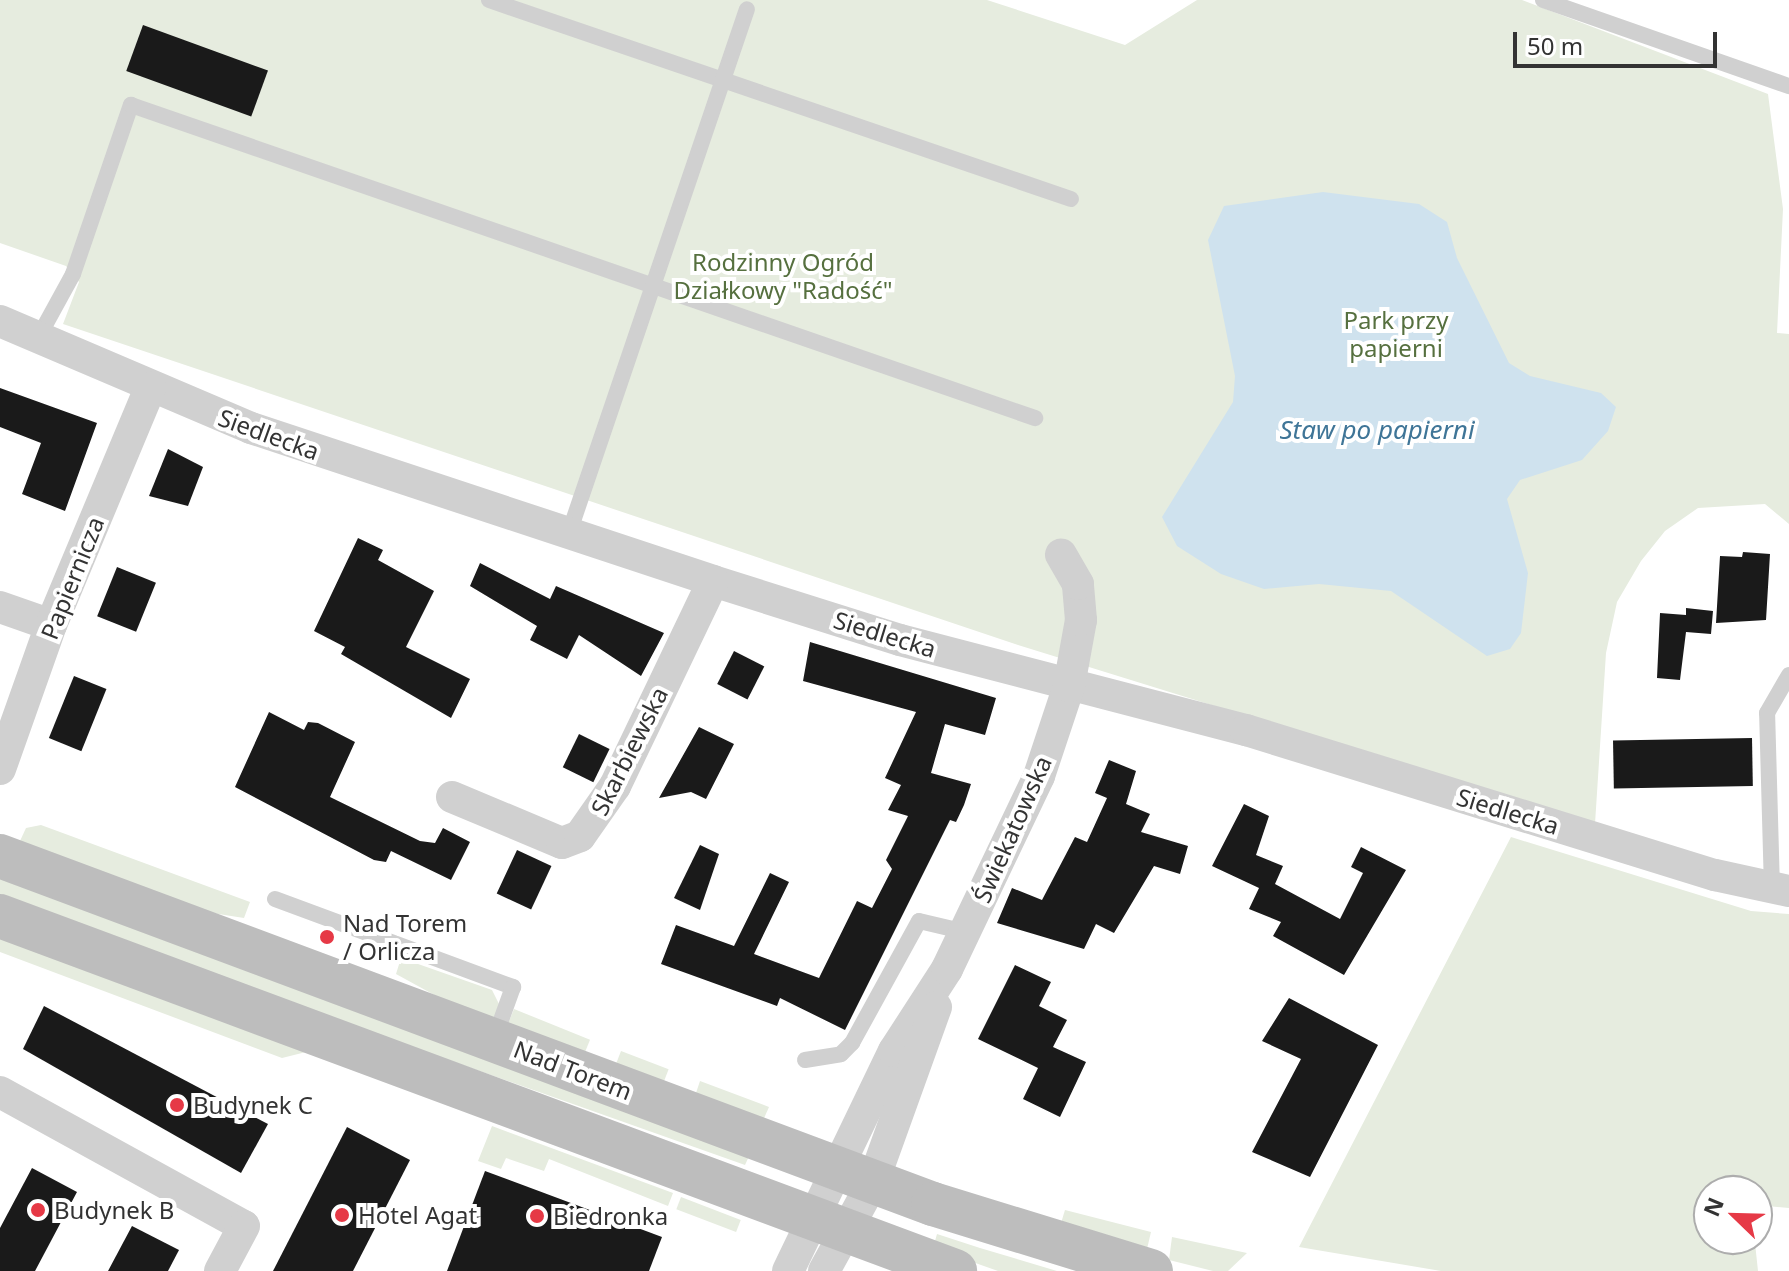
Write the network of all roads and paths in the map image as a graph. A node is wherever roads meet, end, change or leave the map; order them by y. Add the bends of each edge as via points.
1 (489, 0) edge
2 (1543, 0) edge
3 (747, 9) dead end
4 (723, 80) junction
5 (1789, 86) edge
6 (1071, 199) dead end
7 (652, 289) junction
8 (0, 321) edge
9 (38, 338) junction
10 (150, 388) junction
11 (1035, 418) dead end
12 (569, 533) junction
13 (1061, 555) dead end
14 (713, 581) junction
15 (0, 607) edge
16 (51, 625) junction
17 (1789, 675) edge
18 (1069, 686) junction
19 (0, 769) edge
20 (452, 797) dead end
21 (0, 856) edge
22 (1780, 890) edge
23 (275, 899) dead end
24 (0, 916) edge
25 (966, 932) junction
26 (494, 1040) junction
27 (805, 1060) dead end
28 (0, 1092) edge
29 (854, 1175) junction
30 (829, 1225) junction
31 (220, 1271) edge
32 (788, 1271) edge
33 (824, 1271) edge
34 (955, 1271) edge
35 (1151, 1271) edge

1 - 4 lane
2 - 5 lane
3 - 4 lane
4 - 6 lane
4 - 7 lane
7 - 9 lane via 131,105 73,274
7 - 11 lane
7 - 12 lane
8 - 9 street, Siedlecka
9 - 10 street, Siedlecka
10 - 12 street, Siedlecka via 317,451
10 - 16 street, Papiernicza
12 - 14 street, Siedlecka
13 - 18 street, Świekatowska via 1078,584 1081,620
14 - 18 street, Siedlecka
14 - 20 street, Skarbiewska via 615,786 580,836 562,843
15 - 16 street
16 - 19 street, Papiernicza
17 - 22 lane via 1767,713
18 - 22 street, Siedlecka via 1246,730
18 - 25 street, Świekatowska via 1025,811
21 - 26 main road, Nad Torem
23 - 26 lane via 513,987
24 - 30 main road
25 - 27 lane via 919,921 852,1043 841,1054
25 - 29 street, Świekatowska via 894,1051
26 - 29 main road, Nad Torem
28 - 31 street via 244,1226
29 - 30 street, Świekatowska
29 - 35 main road, Nad Torem via 1017,1233
30 - 32 street
30 - 33 street
30 - 34 main road

